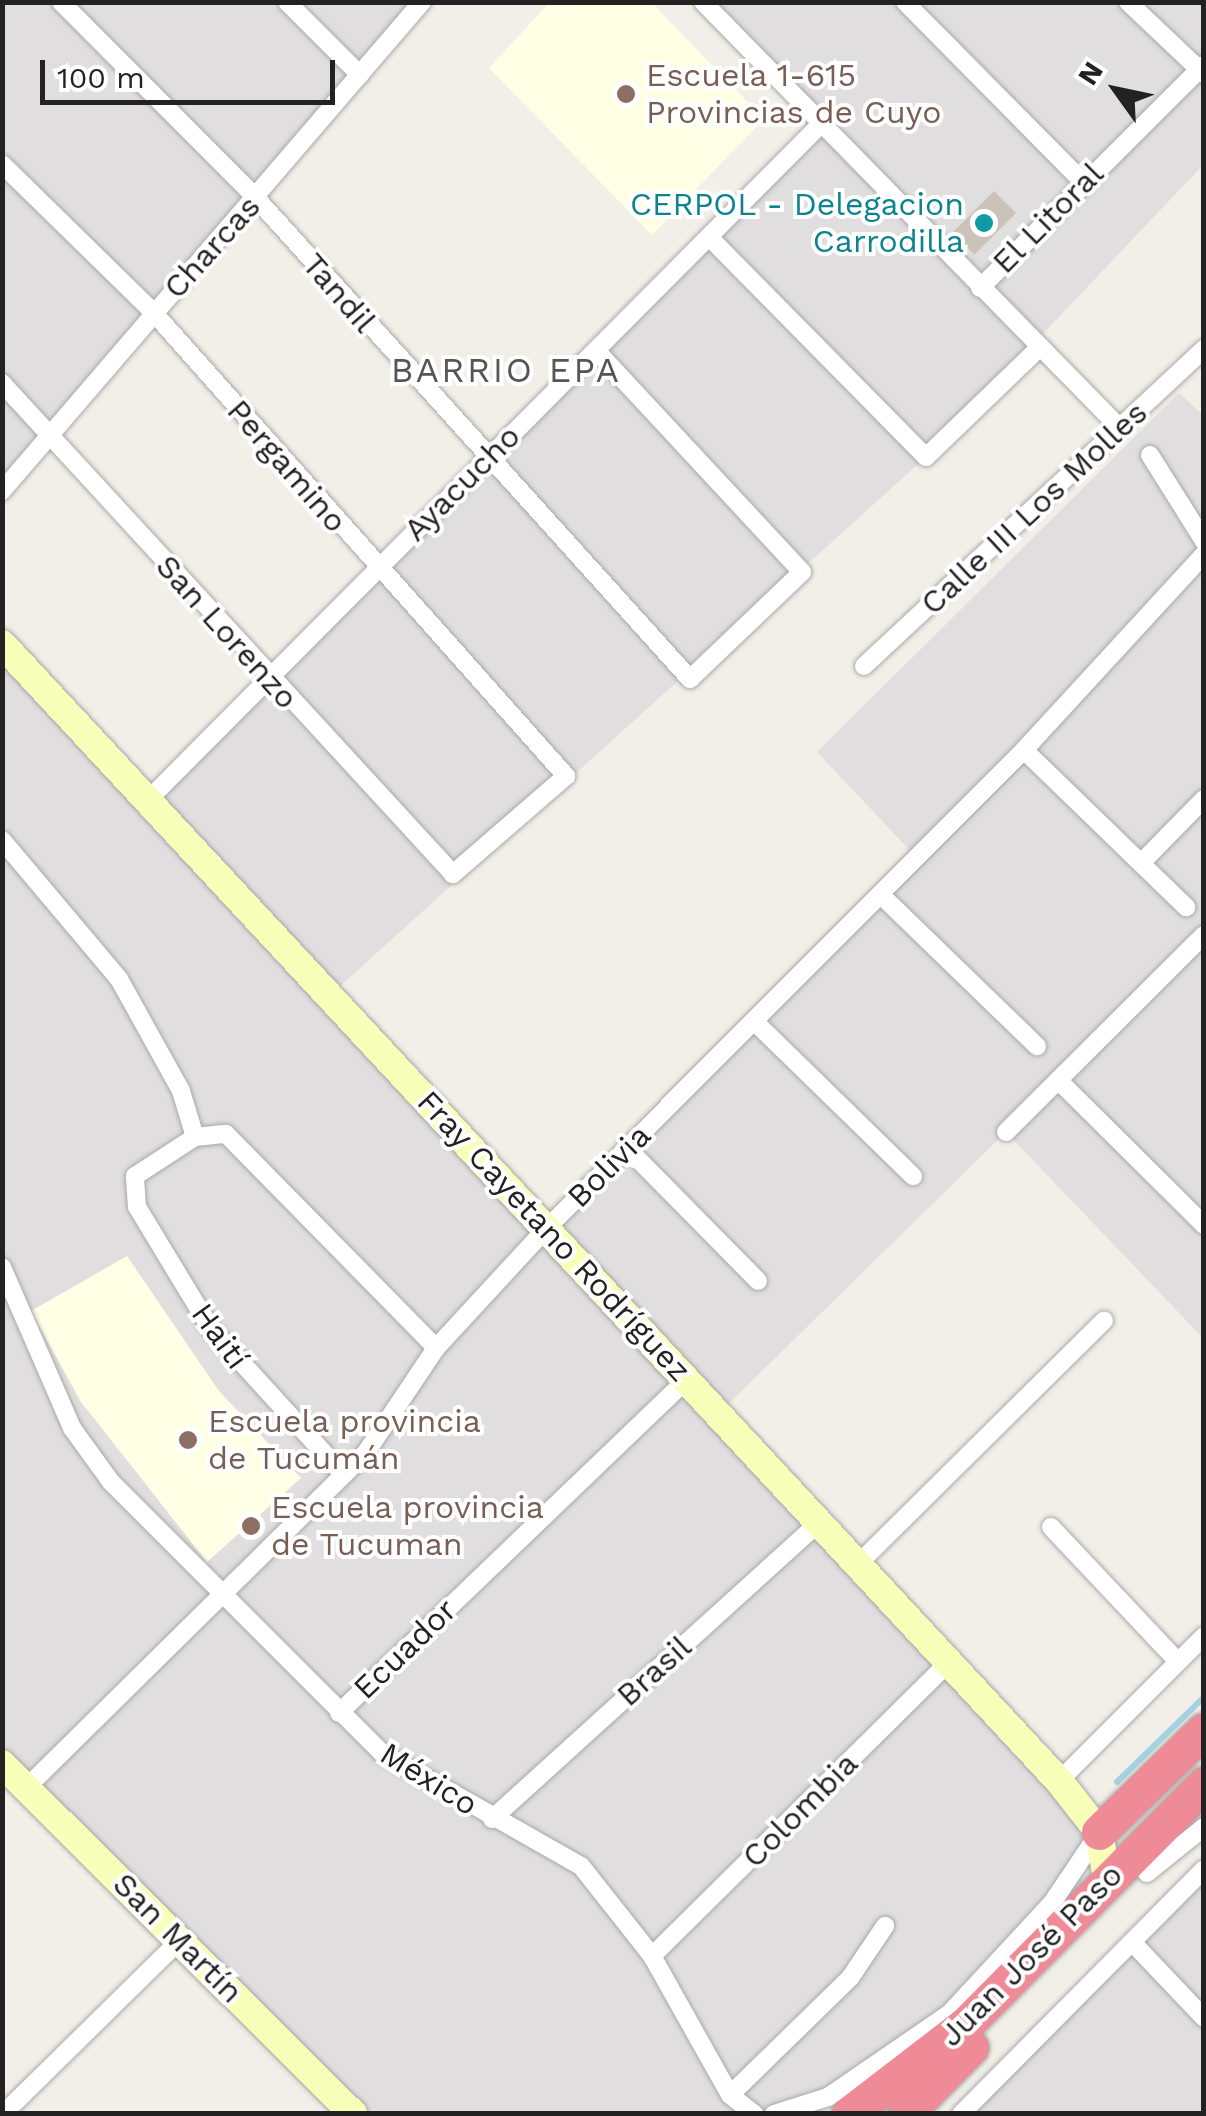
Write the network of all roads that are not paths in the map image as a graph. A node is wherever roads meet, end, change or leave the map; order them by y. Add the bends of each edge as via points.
1 (62, 2) edge
2 (287, 2) edge
3 (422, 2) edge
4 (703, 2) edge
5 (905, 2) edge
6 (1128, 2) edge
7 (1202, 70) edge
8 (360, 75) junction
9 (820, 124) junction
10 (2, 164) edge
11 (1083, 182) junction
12 (256, 198) junction
13 (709, 237) junction
14 (980, 288) junction
15 (154, 313) junction
16 (1039, 348) junction
17 (596, 350) junction
18 (1204, 350) edge
19 (2, 383) edge
20 (1119, 427) junction
21 (52, 434) junction
22 (1150, 455) dead end
23 (486, 460) junction
24 (2, 492) edge
25 (1204, 541) edge
26 (1204, 554) edge
27 (376, 567) junction
28 (2, 644) edge
29 (864, 666) dead end
30 (266, 677) junction
31 (1024, 750) junction
32 (1204, 800) edge
33 (147, 801) junction
34 (2, 840) edge
35 (1141, 864) junction
36 (458, 876) joint
37 (882, 896) junction
38 (1186, 907) dead end
39 (1204, 935) edge
40 (755, 1022) junction
41 (1037, 1046) dead end
42 (1058, 1080) junction
43 (1006, 1132) dead end
44 (195, 1137) junction
45 (626, 1147) junction
46 (913, 1176) dead end
47 (1204, 1225) edge
48 (546, 1229) junction
49 (2, 1267) edge
50 (758, 1281) dead end
51 (9, 1296) edge
52 (1104, 1321) dead end
53 (436, 1348) junction
54 (688, 1378) junction
55 (343, 1474) junction
56 (816, 1524) junction
57 (1051, 1527) dead end
58 (856, 1566) junction
59 (218, 1598) junction
60 (1204, 1636) edge
61 (1178, 1662) junction
62 (947, 1664) junction
63 (340, 1713) junction
64 (1204, 1730) edge
65 (2, 1764) edge
66 (1058, 1781) junction
67 (1204, 1784) edge
68 (26, 1787) junction
69 (1204, 1816) edge
70 (492, 1819) junction
71 (1204, 1827) edge
72 (1099, 1832) junction
73 (1204, 1869) edge
74 (1147, 1873) junction
75 (1108, 1879) junction
76 (885, 1926) dead end
77 (180, 1940) junction
78 (1132, 1942) junction
79 (652, 1956) junction
80 (1204, 2018) edge
81 (730, 2095) junction
82 (3, 2114) edge
83 (353, 2114) edge
84 (754, 2114) edge
85 (774, 2114) edge
86 (849, 2114) edge
87 (904, 2114) edge
88 (961, 2114) edge

1 - 12 street, Tandil
2 - 8 street
3 - 8 street, Charcas
4 - 9 street
5 - 11 street
6 - 7 street
7 - 11 street, El Litoral
8 - 12 street, Charcas
9 - 13 street, Ayacucho
9 - 14 street
10 - 15 street, Pergamino
11 - 14 street, El Litoral
12 - 15 street, Charcas
12 - 23 street, Tandil
13 - 16 street via 926,457
13 - 17 street, Ayacucho
14 - 16 street
15 - 21 street, Charcas
15 - 27 street, Pergamino
16 - 20 street
17 - 23 street, Ayacucho
17 - 23 street, Tandil via 802,572 690,679
18 - 20 street, Calle III Los Molles
19 - 21 street, San Lorenzo
20 - 29 street, Calle III Los Molles
21 - 24 street, Charcas
21 - 30 street, San Lorenzo
22 - 25 street
23 - 27 street, Ayacucho
26 - 31 street, Bolivia
27 - 30 street, Ayacucho
27 - 36 street, Pergamino via 567,772
28 - 33 street, Fray Cayetano Rodríguez
30 - 33 street, Ayacucho
30 - 36 street, San Lorenzo
31 - 35 street
31 - 37 street, Bolivia
32 - 35 street
33 - 48 street, Fray Cayetano Rodríguez
34 - 44 street via 118,980 181,1091
35 - 38 street
37 - 40 street, Bolivia
37 - 41 street
39 - 42 street
40 - 45 street, Bolivia
40 - 46 street
42 - 43 street
42 - 47 street
44 - 53 street via 226,1134
44 - 55 street, Haití via 135,1176 137,1206 211,1329
45 - 48 street, Bolivia
45 - 50 street
48 - 53 street, Bolivia
48 - 54 street, Fray Cayetano Rodríguez
49 - 51 street, México
51 - 59 street, México via 72,1428
52 - 58 street
53 - 55 street, Bolivia
54 - 56 street, Fray Cayetano Rodríguez
54 - 63 street, Ecuador
55 - 59 street, Bolivia
56 - 58 street, Fray Cayetano Rodríguez
56 - 70 street, Brasil
57 - 61 street
58 - 62 street, Fray Cayetano Rodríguez
59 - 63 street, México
59 - 68 street, Bolivia
60 - 61 street
61 - 66 street
62 - 66 street, Fray Cayetano Rodríguez
62 - 79 street, Colombia
63 - 70 street, México via 382,1753
64 - 72 highway
65 - 68 street, San Martín
66 - 72 street, Fray Cayetano Rodríguez
67 - 75 highway, Juan José Paso
68 - 77 street, San Martín
69 - 74 highway, Juan José Paso
70 - 79 street, México via 580,1866
71 - 74 street
72 - 75 street
72 - 85 street via 1052,1904 950,2012 842,2088
73 - 78 street
74 - 87 highway, Juan José Paso
75 - 86 highway, Juan José Paso via 966,2024
76 - 81 street via 850,1978
77 - 82 street
77 - 83 street, San Martín
78 - 80 street
78 - 88 street
79 - 81 street, México
81 - 84 street

